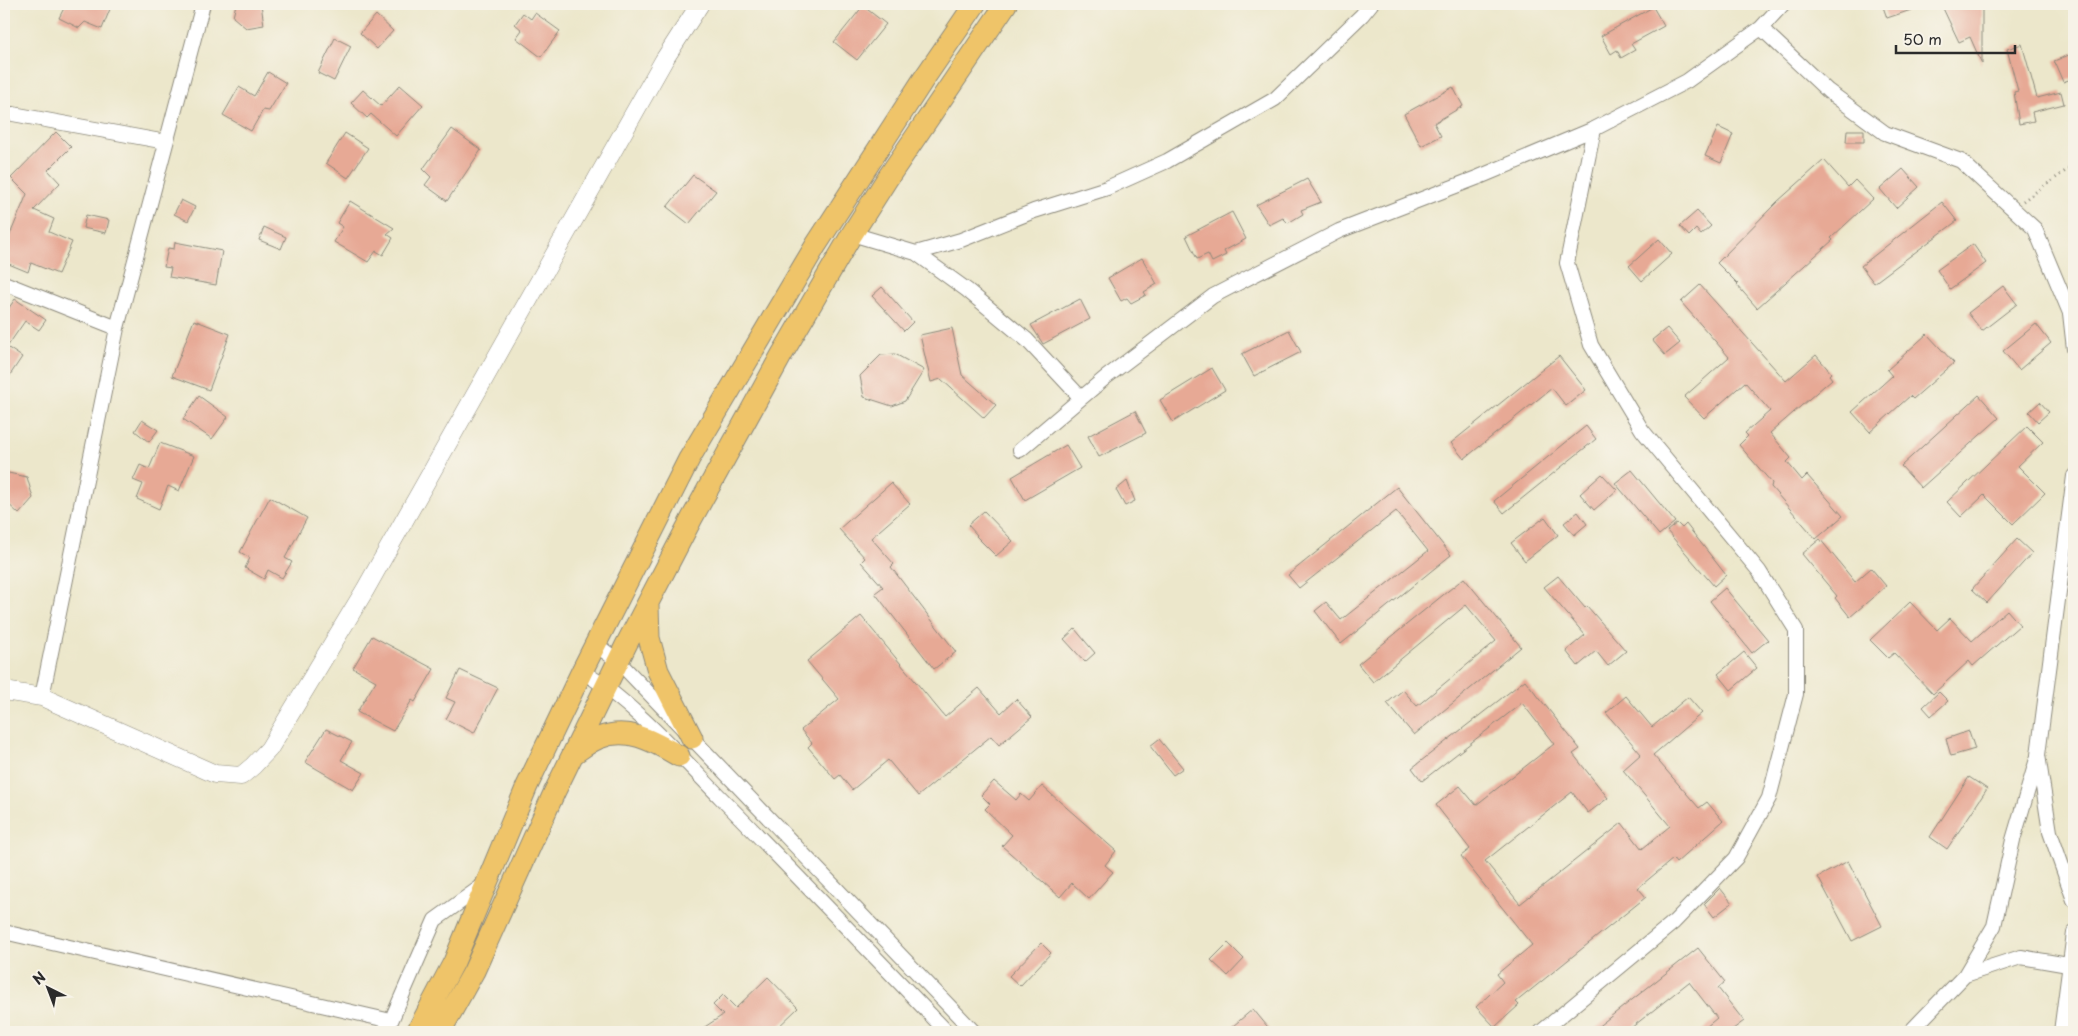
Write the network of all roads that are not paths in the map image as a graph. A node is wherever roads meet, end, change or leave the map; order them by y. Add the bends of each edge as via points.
1 (203, 4) edge
2 (700, 4) edge
3 (975, 4) edge
4 (1006, 4) edge
5 (1371, 4) edge
6 (1783, 4) edge
7 (1761, 28) junction
8 (13, 114) dead end
9 (1594, 129) junction
10 (166, 142) junction
11 (852, 234) junction
12 (916, 253) junction
13 (4, 283) edge
14 (117, 328) junction
15 (2074, 348) edge
16 (1081, 398) junction
17 (1020, 450) dead end
18 (2074, 476) edge
19 (648, 602) junction
20 (595, 644) junction
21 (618, 661) junction
22 (582, 671) junction
23 (606, 686) junction
24 (4, 691) edge
25 (42, 697) junction
26 (692, 738) junction
27 (573, 754) junction
28 (2038, 755) junction
29 (680, 756) junction
30 (488, 882) junction
31 (2074, 900) edge
32 (4, 932) edge
33 (2074, 932) edge
34 (2072, 966) edge
35 (1965, 975) junction
36 (417, 1032) edge
37 (440, 1032) edge
38 (947, 1032) edge
39 (974, 1032) edge
40 (1541, 1032) edge
41 (1910, 1032) edge
42 (2061, 1032) edge

1 - 10 street
2 - 25 street via 659,69 365,590 268,749 253,766 241,776 215,774
3 - 20 main road via 821,237 748,358 689,458
4 - 11 main road
5 - 12 street via 1275,99 1167,161 1107,188
6 - 7 street
7 - 9 street via 1687,81
7 - 15 street via 1828,92 1885,133 1962,160 2035,229 2070,313
8 - 10 street
9 - 16 street via 1339,230 1214,296
9 - 40 street via 1567,263 1591,345 1642,430 1759,571 1796,630 1796,694 1769,798 1736,858 1674,922
10 - 14 street
11 - 12 street
11 - 19 main road via 710,484
12 - 16 street via 1027,340
13 - 14 street
14 - 25 street
16 - 17 street
18 - 28 street
19 - 21 main road
19 - 26 main road via 649,638 658,671
20 - 21 street
20 - 22 main road
21 - 23 main road
21 - 26 street
22 - 23 street
22 - 30 main road via 527,786
23 - 27 main road
23 - 29 street
24 - 25 street
26 - 39 street
27 - 29 main road via 599,738 624,732 650,740
27 - 37 main road via 474,970
28 - 31 street via 2050,832
28 - 35 street via 2013,840 1994,926
29 - 38 street
30 - 32 street via 435,920 391,1021
30 - 36 main road via 454,962
33 - 34 street
34 - 35 street via 2021,957
34 - 42 street
35 - 41 street

